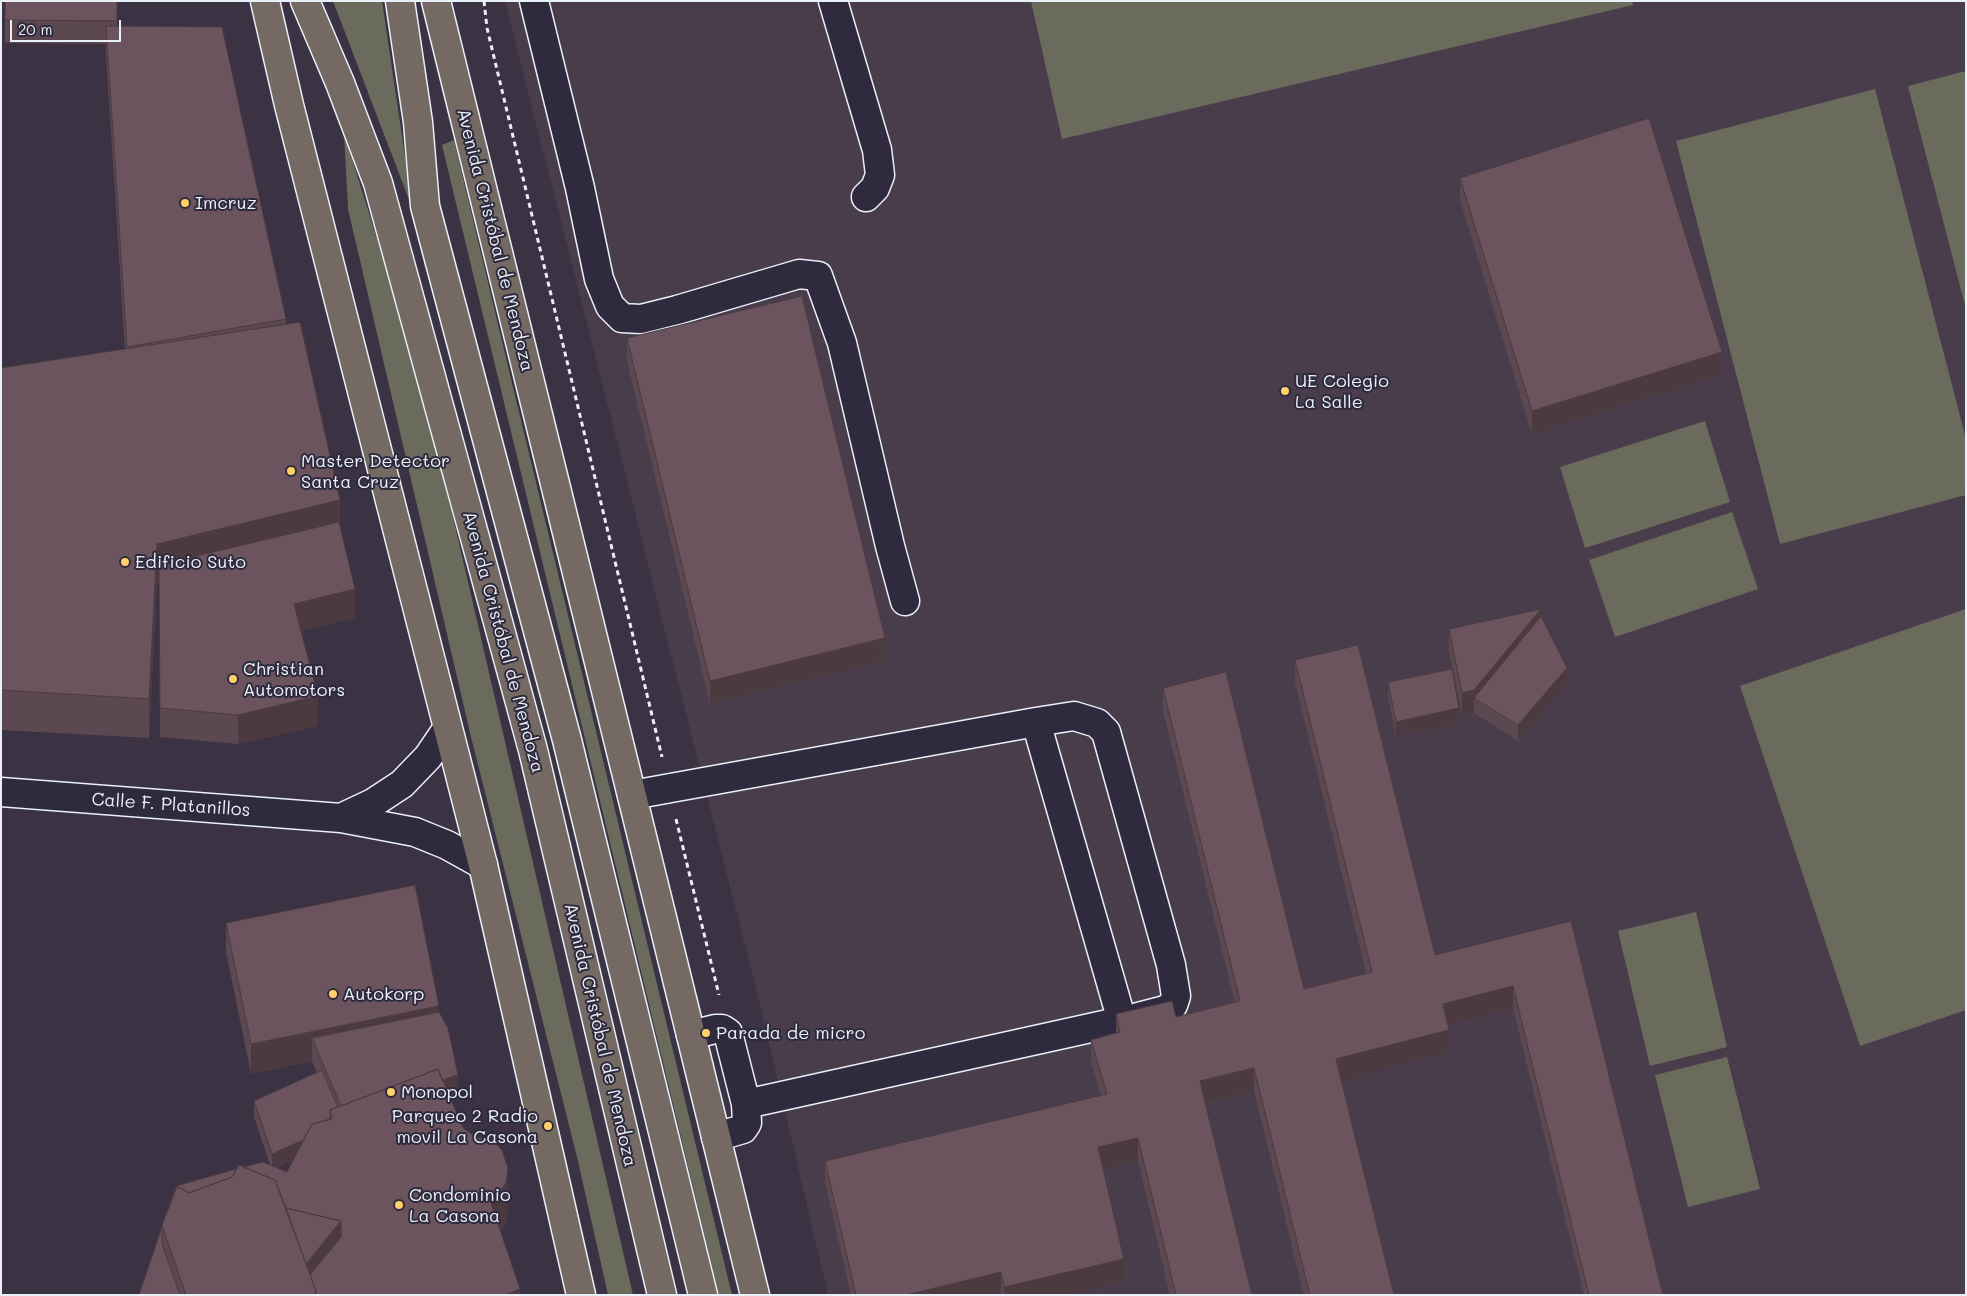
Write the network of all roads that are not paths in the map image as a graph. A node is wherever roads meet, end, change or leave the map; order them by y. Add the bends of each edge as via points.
1 (265, 1) edge
2 (305, 1) edge
3 (400, 1) edge
4 (436, 1) edge
5 (534, 1) edge
6 (833, 1) edge
7 (866, 197) dead end
8 (906, 601) dead end
9 (1036, 722) junction
10 (447, 729) junction
11 (1, 792) edge
12 (632, 794) junction
13 (341, 818) junction
14 (483, 865) junction
15 (1122, 1021) junction
16 (691, 1035) junction
17 (746, 1104) junction
18 (716, 1137) junction
19 (581, 1295) edge
20 (662, 1295) edge
21 (703, 1295) edge
22 (755, 1295) edge

1 - 10 main road
2 - 20 main road, Avenida Cristóbal de Mendoza via 378,183 533,750
3 - 21 main road, Avenida Cristóbal de Mendoza via 418,122 425,206 566,740
4 - 12 main road, Avenida Cristóbal de Mendoza
5 - 8 street via 599,279 610,306 622,318 642,319 799,274 818,276 842,343
6 - 7 street via 877,150 880,175 875,188
9 - 12 street
9 - 15 street
9 - 15 street via 1074,716 1097,723 1106,732 1171,965 1176,996 1173,1005 1165,1010
10 - 13 street, Calle F. Platanillos via 428,757 402,784
10 - 14 main road
11 - 13 street, Calle F. Platanillos
12 - 16 main road, Avenida Cristóbal de Mendoza
13 - 14 street, Calle F. Platanillos via 414,832 447,845
14 - 19 main road
15 - 17 street
16 - 17 street via 715,1029 728,1032
16 - 18 main road, Avenida Cristóbal de Mendoza
17 - 18 street via 747,1123 743,1129
18 - 22 main road, Avenida Cristóbal de Mendoza

